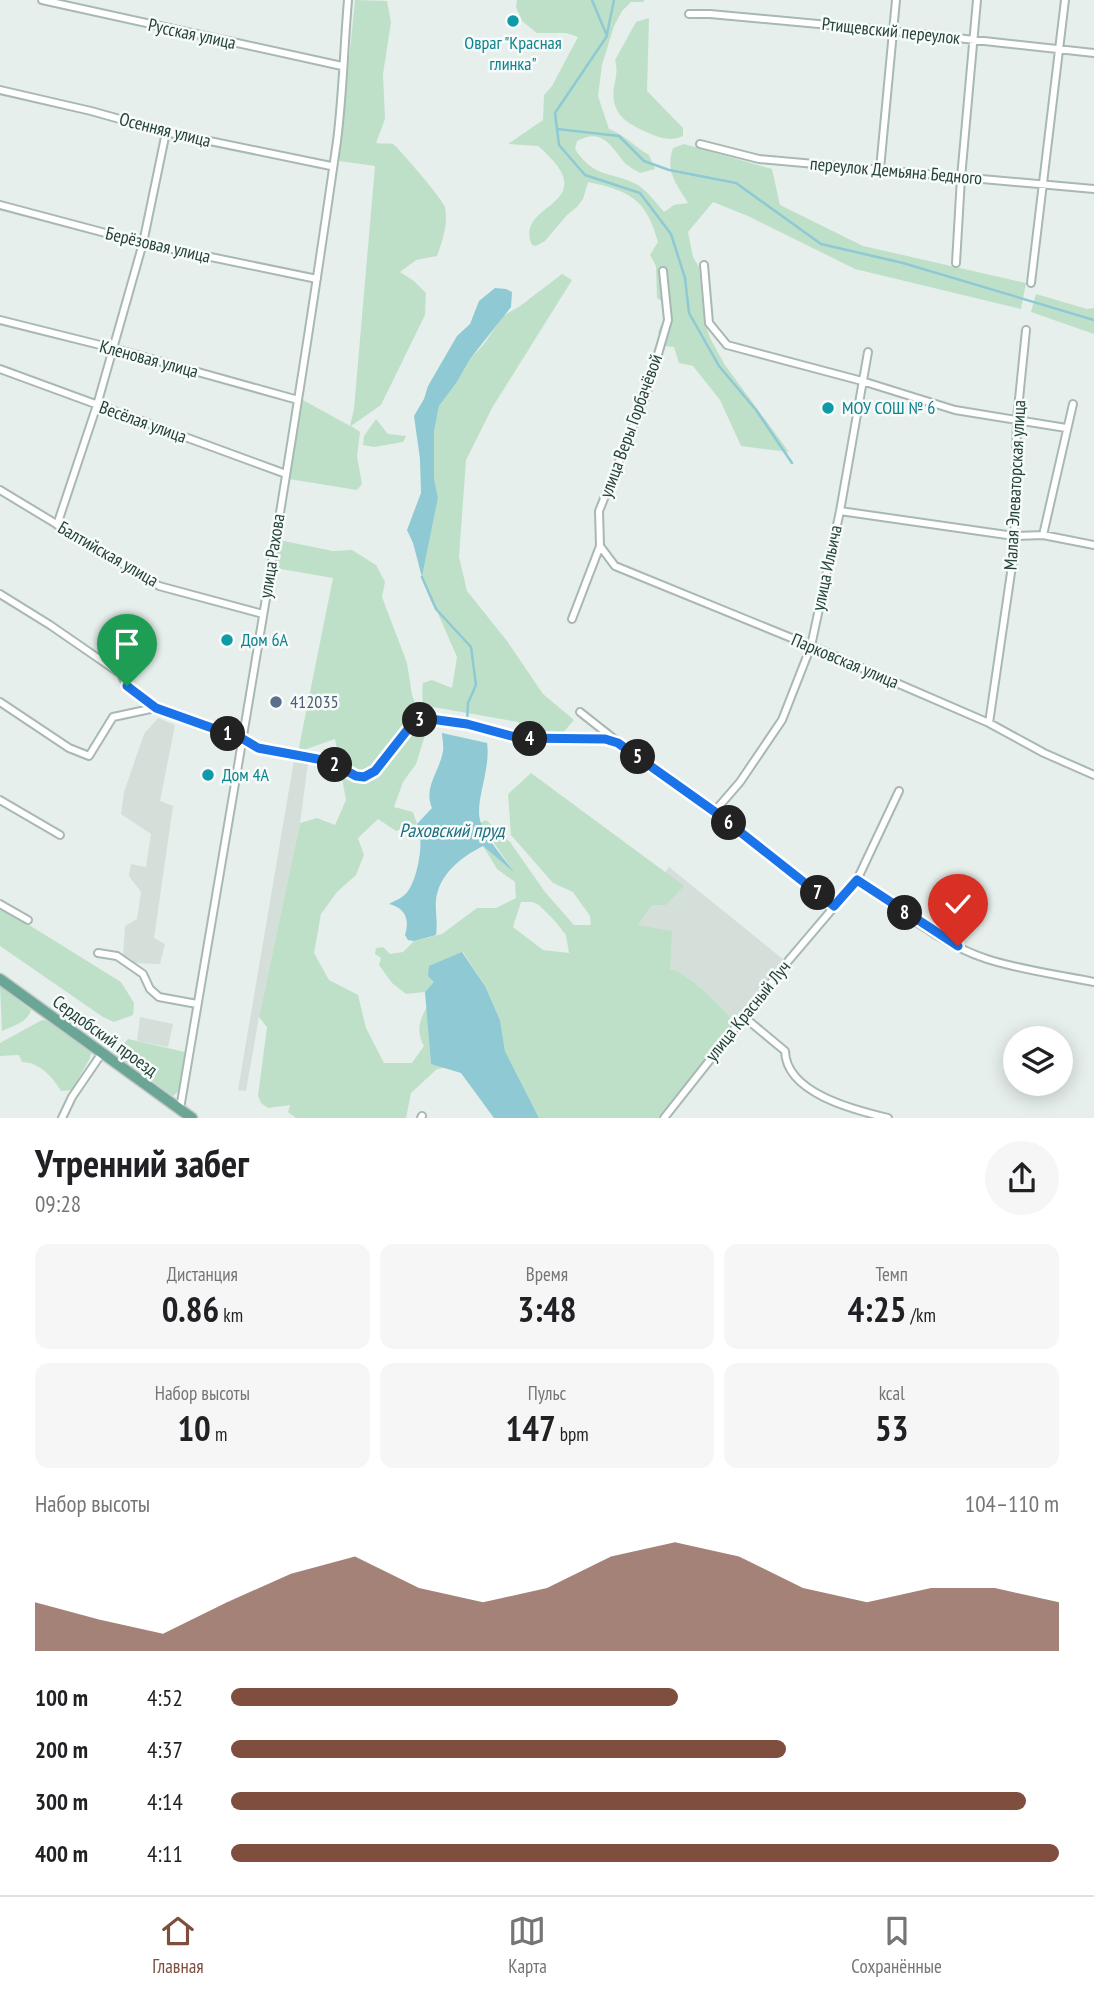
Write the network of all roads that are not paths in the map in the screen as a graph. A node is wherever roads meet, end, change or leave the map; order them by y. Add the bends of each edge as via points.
1 (42, 0) edge
2 (348, 0) edge
3 (896, 0) edge
4 (977, 0) edge
5 (1065, 0) edge
6 (688, 14) dead end
7 (893, 31) junction
8 (973, 39) junction
9 (1060, 50) junction
10 (1094, 53) edge
11 (342, 66) junction
12 (0, 90) edge
13 (166, 132) junction
14 (700, 144) dead end
15 (331, 166) junction
16 (880, 169) junction
17 (961, 178) junction
18 (1044, 184) junction
19 (1094, 190) edge
20 (0, 205) edge
21 (143, 243) junction
22 (956, 263) dead end
23 (704, 265) dead end
24 (663, 271) dead end
25 (317, 279) junction
26 (1031, 284) dead end
27 (0, 320) edge
28 (1026, 330) dead end
29 (112, 348) junction
30 (868, 352) dead end
31 (0, 369) edge
32 (862, 381) junction
33 (298, 400) junction
34 (1073, 404) dead end
35 (97, 405) junction
36 (1017, 419) junction
37 (1066, 428) junction
38 (286, 474) junction
39 (0, 490) edge
40 (840, 511) junction
41 (57, 525) junction
42 (1043, 535) junction
43 (1014, 536) junction
44 (1094, 545) edge
45 (600, 546) junction
46 (0, 594) edge
47 (263, 614) junction
48 (572, 619) dead end
49 (811, 646) junction
50 (0, 702) edge
51 (156, 708) junction
52 (580, 712) dead end
53 (989, 723) junction
54 (243, 739) junction
55 (618, 743) junction
56 (1094, 775) edge
57 (899, 791) dead end
58 (0, 800) edge
59 (715, 812) junction
60 (60, 835) dead end
61 (857, 880) junction
62 (0, 904) edge
63 (834, 906) junction
64 (28, 920) dead end
65 (98, 954) dead end
66 (0, 979) edge
67 (1094, 982) edge
68 (197, 1004) junction
69 (744, 1017) junction
70 (102, 1053) junction
71 (180, 1109) junction
72 (62, 1118) edge
73 (192, 1118) edge
74 (664, 1118) edge
75 (888, 1118) edge

1 - 11 street, Русская улица
2 - 11 street, улица Рахова
3 - 7 street
4 - 8 street
5 - 9 street
6 - 7 street, Ртищевский переулок
7 - 8 street, Ртищевский переулок
7 - 16 street
8 - 9 street, Ртищевский переулок
8 - 17 street
9 - 10 street, Ртищевский переулок
9 - 18 street
11 - 15 street, улица Рахова
12 - 13 street, Осенняя улица
13 - 15 street, Осенняя улица
13 - 21 street
14 - 16 street, переулок Демьяна Бедного via 759,159
15 - 25 street, улица Рахова
16 - 17 street, переулок Демьяна Бедного
17 - 18 street, переулок Демьяна Бедного
17 - 22 street
18 - 19 street, переулок Демьяна Бедного
18 - 26 street
20 - 21 street, Берёзовая улица
21 - 25 street, Берёзовая улица
21 - 29 street
23 - 32 street via 709,323 727,345
24 - 45 street, улица Веры Горбачёвой via 668,320 647,391 599,511
25 - 33 street, улица Рахова
27 - 29 street, Кленовая улица
28 - 36 street, Малая Элеваторская улица
29 - 33 street, Кленовая улица
29 - 35 street
30 - 32 street, улица Ильича
31 - 35 street, Весёлая улица
32 - 36 street via 955,410
32 - 40 street, улица Ильича
33 - 38 street, улица Рахова
34 - 37 street, Малая Элеваторская улица
35 - 38 street, Весёлая улица
35 - 41 street
36 - 37 street
36 - 43 street, Малая Элеваторская улица
37 - 42 street, Малая Элеваторская улица
38 - 47 street, улица Рахова
39 - 41 street, Балтийская улица
40 - 43 street
40 - 49 street, улица Ильича
41 - 47 street, Балтийская улица via 159,586
42 - 43 street
42 - 44 street
43 - 53 street, Малая Элеваторская улица
45 - 48 street, улица Веры Горбачёвой
45 - 49 street, Парковская улица via 615,566
46 - 51 street via 121,674 127,686
47 - 54 street, улица Рахова
49 - 53 street, Парковская улица
49 - 59 street, улица Ильича via 782,720
50 - 51 street via 69,748 89,756 113,717
51 - 54 street
52 - 55 street
53 - 56 street, Парковская улица
54 - 55 street via 258,748 328,761 364,777 375,771 412,724 423,718 519,738
54 - 68 street, улица Рахова
55 - 59 street
57 - 61 street, улица Красный Луч
58 - 60 street
59 - 63 street
61 - 63 street, улица Красный Луч
61 - 67 street via 936,933 987,959
62 - 64 street
63 - 69 street, улица Красный Луч
65 - 68 street via 117,956 143,974 159,997
66 - 70 main road, Сердобский проезд
68 - 71 street, улица Рахова
69 - 74 street, улица Красный Луч
69 - 75 street via 785,1051 785,1064 797,1081 829,1100
70 - 71 main road, Сердобский проезд
70 - 72 street
71 - 73 main road, Сердобский проезд

